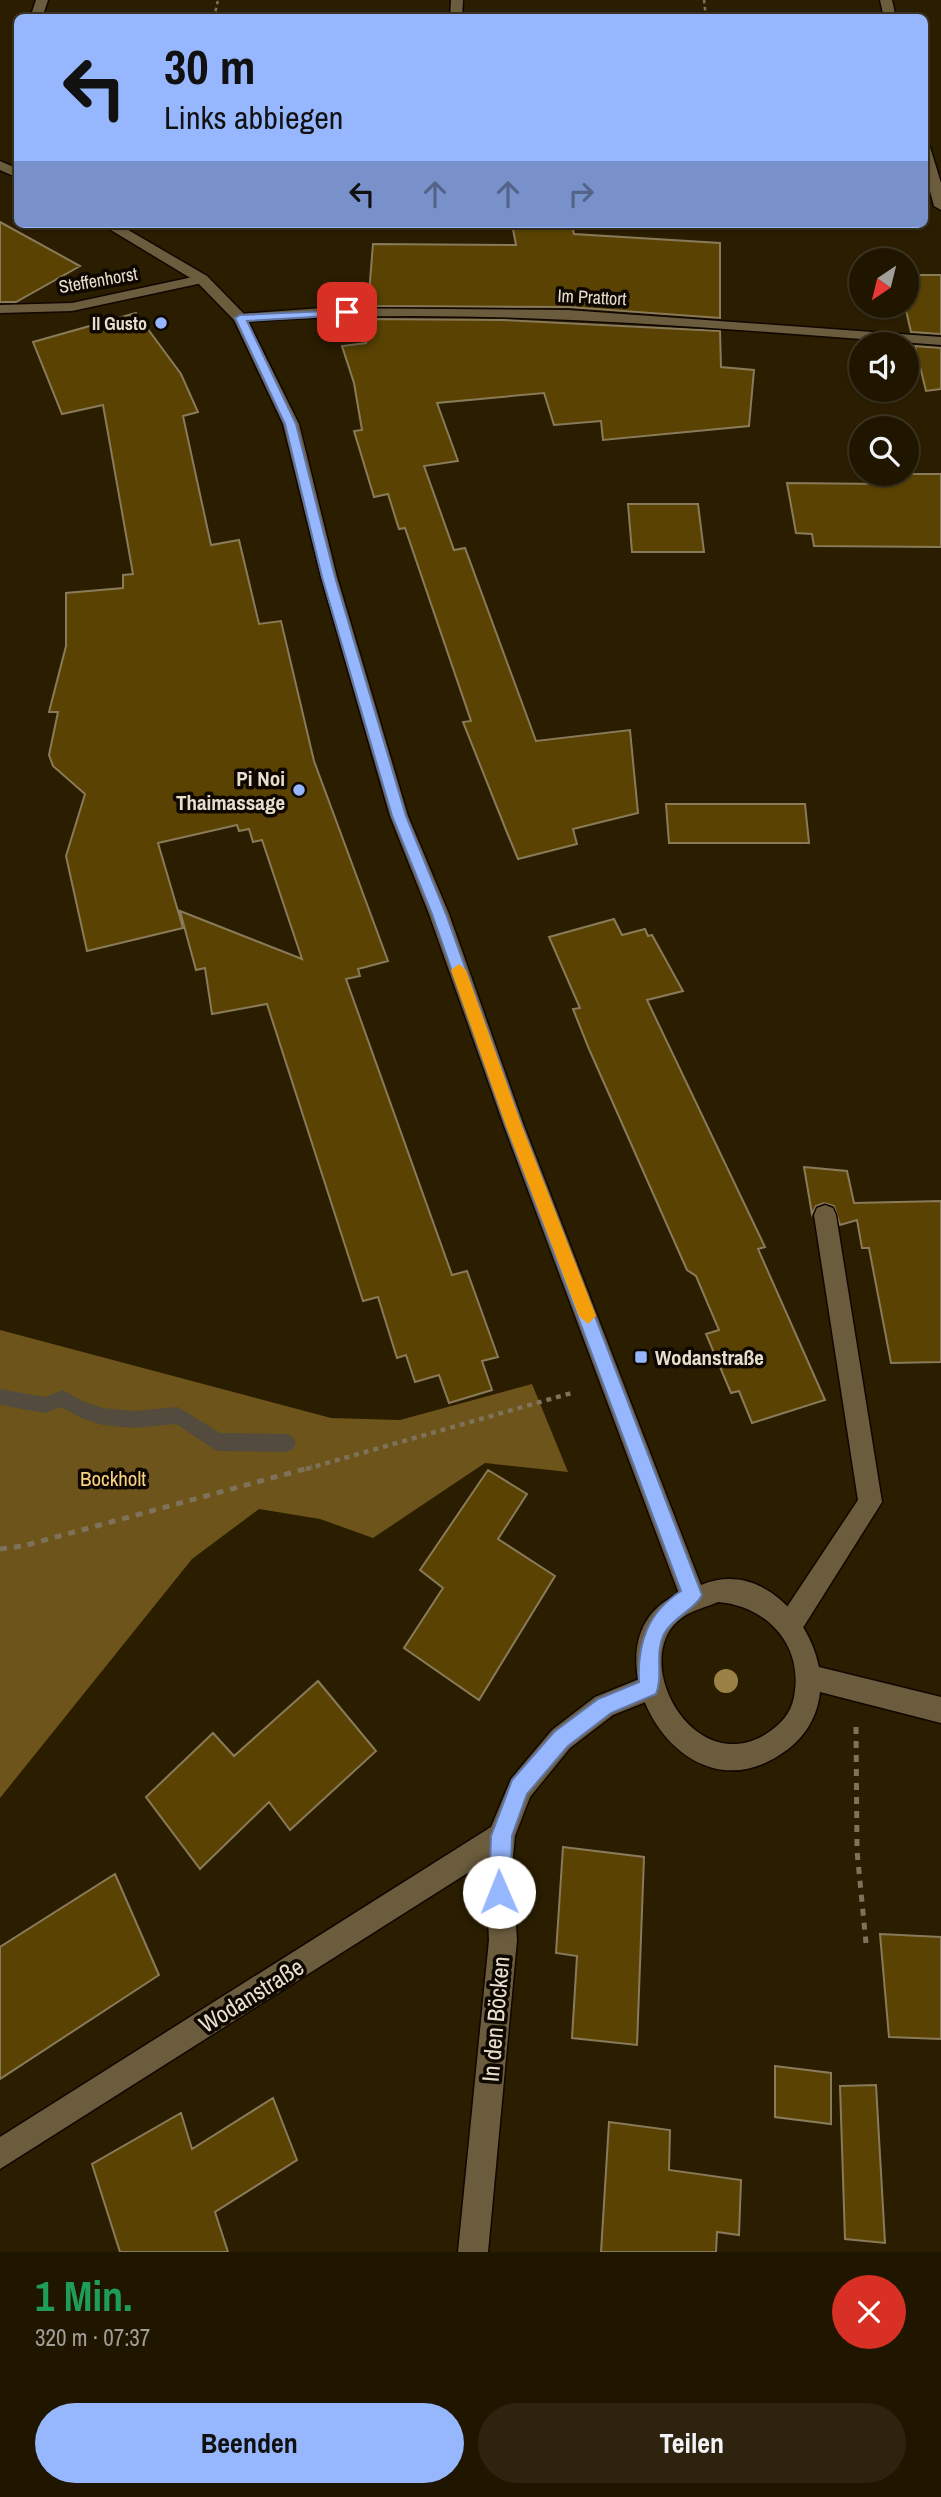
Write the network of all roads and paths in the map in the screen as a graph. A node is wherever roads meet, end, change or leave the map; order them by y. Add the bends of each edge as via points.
1 (928, 161) edge
2 (941, 206) edge
3 (115, 228) edge
4 (202, 279) junction
5 (0, 309) edge
6 (240, 318) junction
7 (941, 341) edge
8 (825, 1215) dead end
9 (613, 1382) junction
10 (0, 1549) edge
11 (692, 1595) junction
12 (790, 1625) junction
13 (810, 1677) junction
14 (649, 1688) junction
15 (856, 1688) junction
16 (941, 1710) edge
17 (501, 1836) junction
18 (866, 1942) dead end
19 (0, 2154) edge
20 (473, 2252) edge

1 - 2 street
3 - 4 street
4 - 5 street, Steffenhorst via 72,307
4 - 6 street
6 - 7 street, Im Prattort via 321,312 568,314
6 - 9 street via 290,424 328,577 399,816
8 - 12 street via 870,1502
9 - 10 path via 389,1447
9 - 11 street
11 - 12 street via 718,1590 745,1593
11 - 14 street via 670,1609 655,1632 648,1659
12 - 13 street via 804,1650
13 - 14 street via 807,1703 796,1727 778,1746 754,1756 728,1759 702,1751 678,1735 660,1713
13 - 15 street
14 - 17 street, In den Böcken via 604,1706 561,1739 520,1788
15 - 16 street
15 - 18 path via 857,1851
17 - 19 street, Wodanstraße
17 - 20 street, In den Böcken via 498,1867 503,1940

